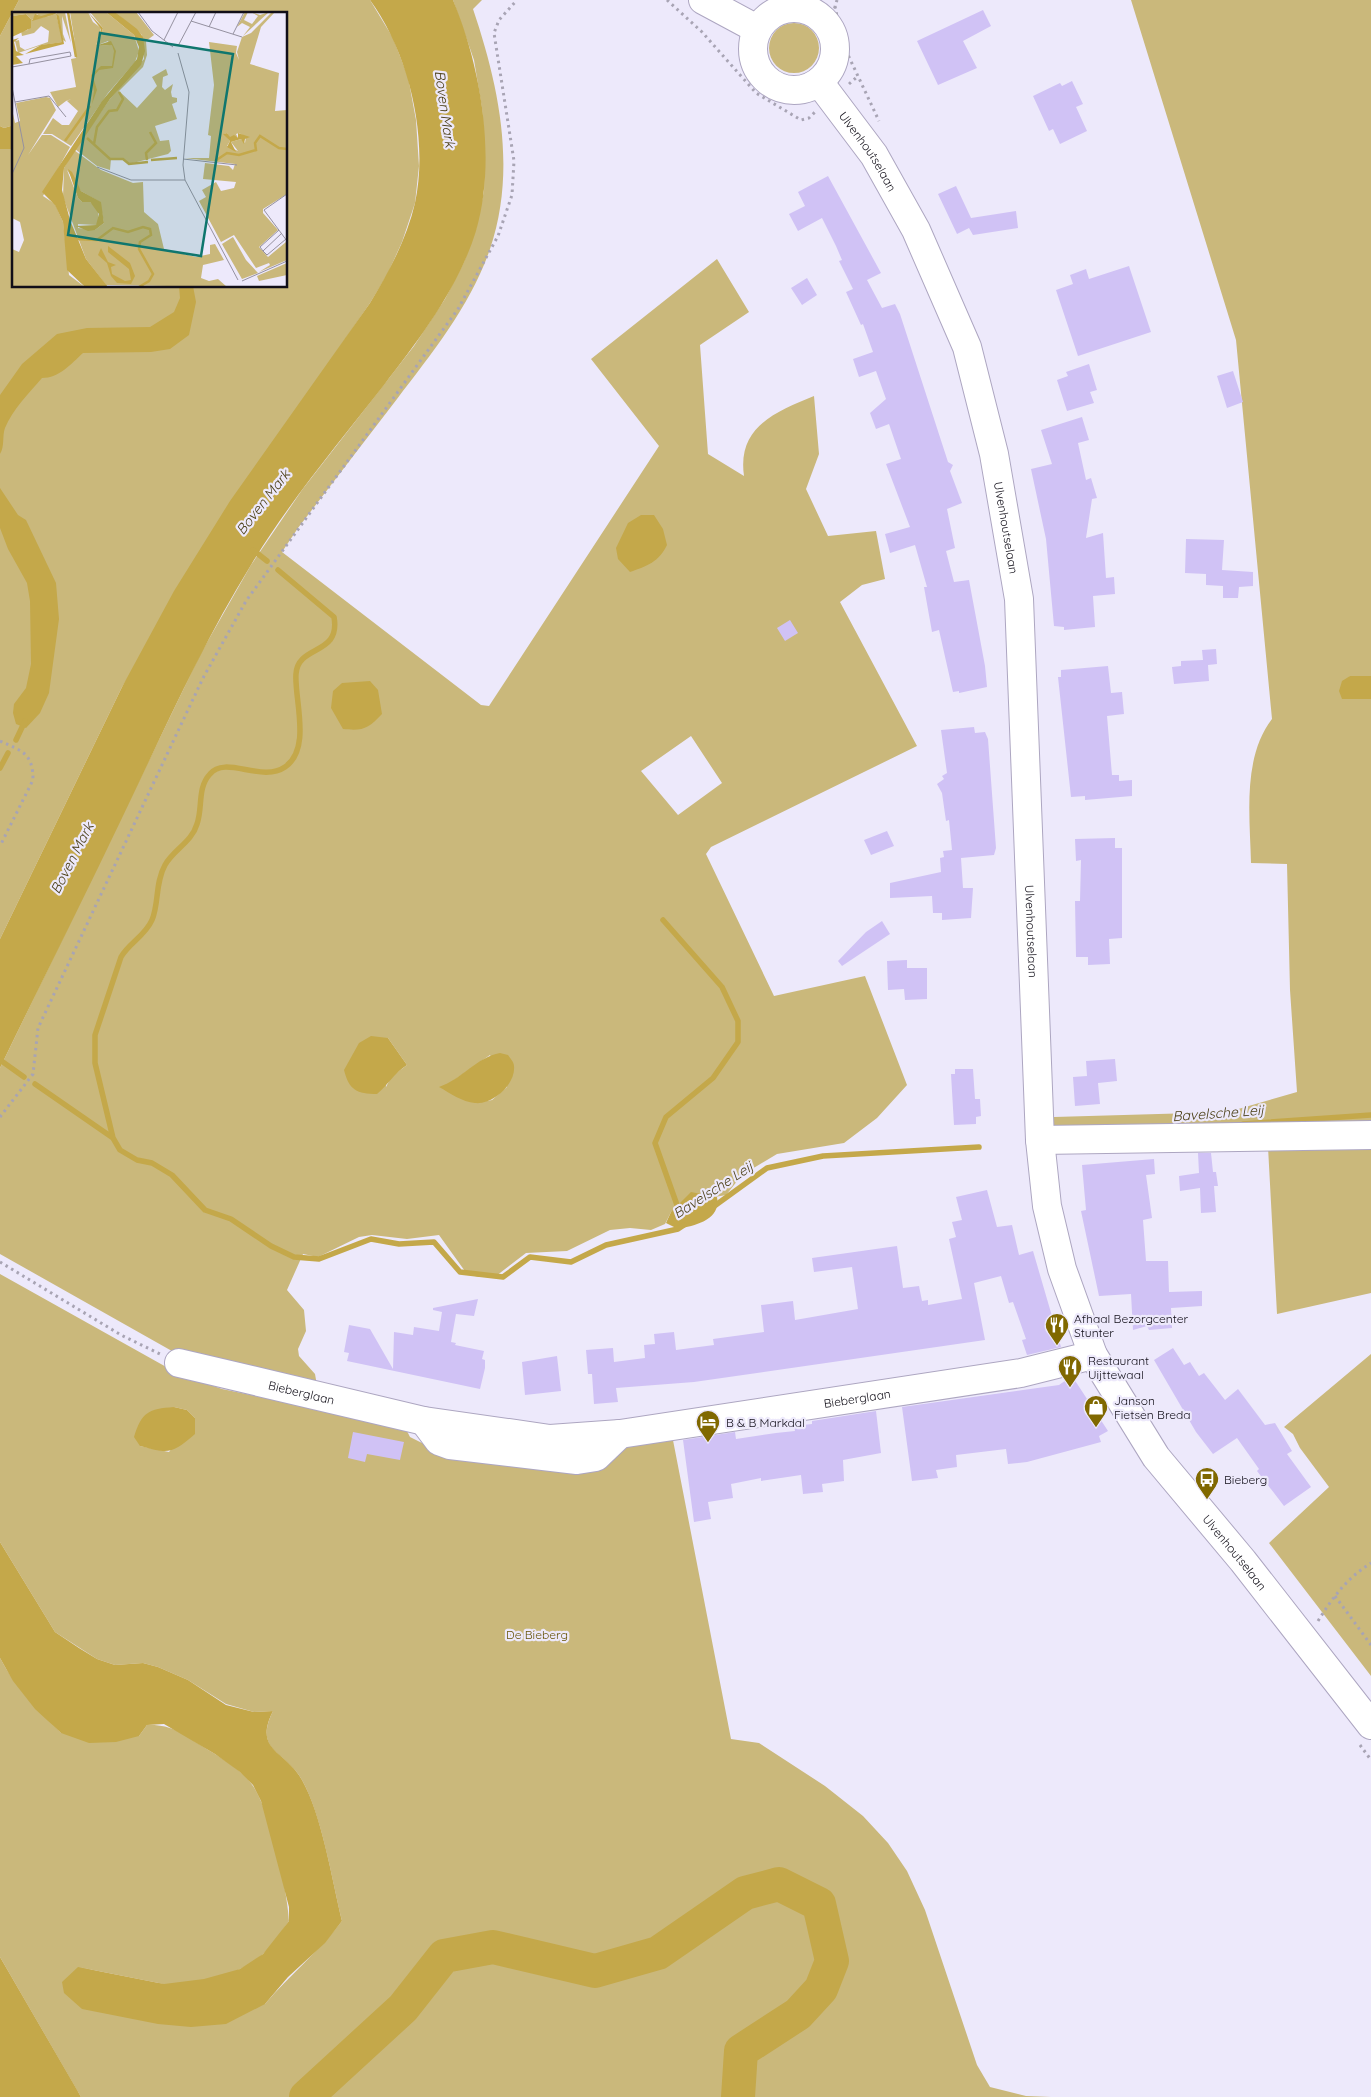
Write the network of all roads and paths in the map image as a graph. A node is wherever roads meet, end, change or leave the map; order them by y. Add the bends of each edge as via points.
1 (516, 0) edge
2 (667, 0) edge
3 (703, 0) edge
4 (837, 0) edge
5 (810, 8) edge
6 (757, 29) junction
7 (806, 95) junction
8 (815, 111) junction
9 (822, 118) dead end
10 (882, 128) dead end
11 (0, 741) edge
12 (0, 846) edge
13 (0, 1117) edge
14 (1371, 1136) edge
15 (1040, 1140) junction
16 (0, 1262) edge
17 (1092, 1355) junction
18 (180, 1363) joint
19 (1371, 1563) edge
20 (1335, 1596) dead end
21 (1317, 1623) dead end
22 (1371, 1645) edge
23 (1371, 1725) edge

1 - 13 path via 499,20 494,33 514,161 512,195 498,236 458,309 246,601 203,678 38,1028 33,1074
2 - 8 path via 702,32 756,93 800,120 809,118
3 - 6 main road
4 - 5 path
5 - 6 main road via 769,15
5 - 7 main road via 836,48 831,68
5 - 10 path via 842,42
6 - 7 main road via 752,52 756,67 778,87
7 - 8 path, Ulvenhoutselaan
7 - 15 main road, Ulvenhoutselaan via 874,155 916,230 967,347 994,454 1019,599
8 - 9 path, Ulvenhoutselaan
11 - 12 path via 29,757 33,780
14 - 15 main road
15 - 17 main road, Ulvenhoutselaan via 1047,1206 1062,1269
16 - 18 path via 121,1335
17 - 18 main road, Bieberglaan via 1021,1373 620,1434 550,1439 424,1421
17 - 23 main road, Ulvenhoutselaan via 1156,1457 1243,1561
19 - 21 path via 1336,1591
20 - 22 path

